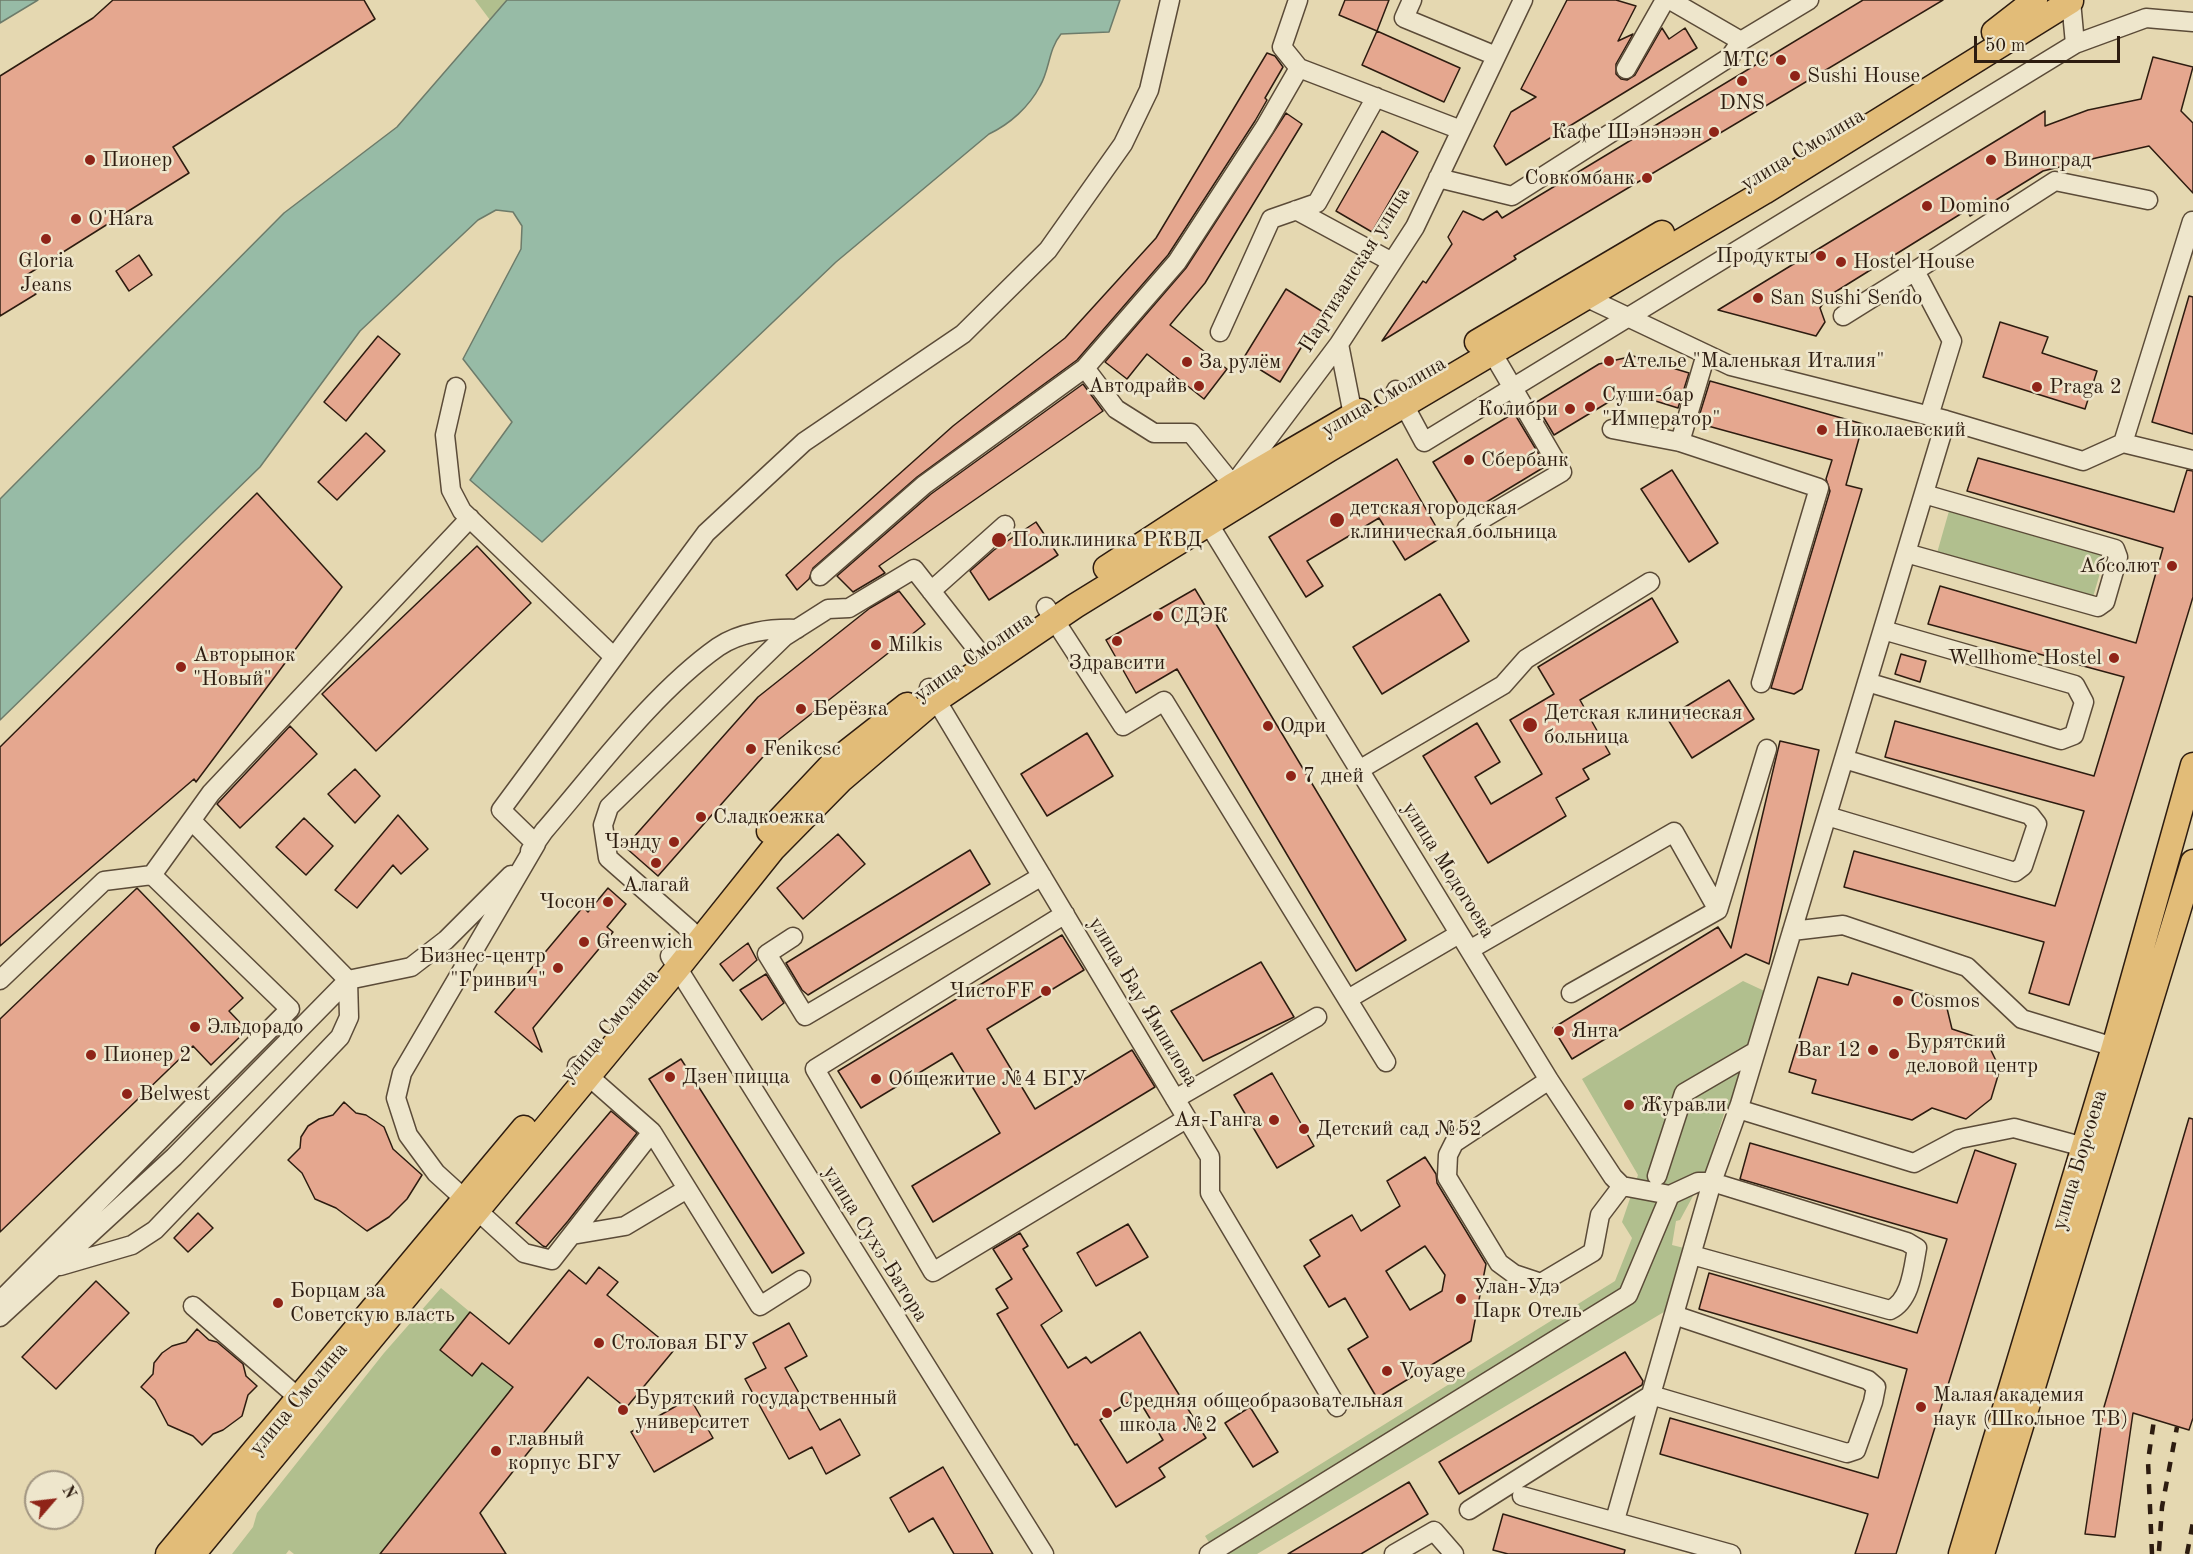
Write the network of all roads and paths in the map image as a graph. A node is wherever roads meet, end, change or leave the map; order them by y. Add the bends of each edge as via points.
1 (1170, 0) edge
2 (1298, 0) edge
3 (1412, 0) edge
4 (1523, 0) edge
5 (1665, 0) edge
6 (1670, 0) edge
7 (1809, 0) edge
8 (2035, 0) edge
9 (2071, 1) edge
10 (2193, 22) edge
11 (2006, 25) junction
12 (1741, 41) junction
13 (2075, 44) junction
14 (1496, 56) junction
15 (1299, 68) junction
16 (1626, 69) dead end
17 (1376, 97) junction
18 (1461, 130) junction
19 (1438, 177) junction
20 (2148, 200) dead end
21 (1296, 210) junction
22 (2192, 221) edge
23 (1392, 262) junction
24 (1915, 271) junction
25 (1576, 293) junction
26 (1843, 316) dead end
27 (1630, 318) junction
28 (1220, 332) dead end
29 (1339, 344) junction
30 (1487, 345) junction
31 (1706, 354) junction
32 (1085, 369) junction
33 (456, 387) dead end
34 (1513, 389) junction
35 (1400, 397) junction
36 (1353, 416) junction
37 (1937, 418) junction
38 (1612, 429) dead end
39 (1680, 442) junction
40 (2123, 443) junction
41 (2193, 460) edge
42 (1233, 485) junction
43 (1924, 494) junction
44 (1203, 515) junction
45 (470, 518) junction
46 (1005, 525) dead end
47 (1467, 528) dead end
48 (1906, 553) junction
49 (820, 576) dead end
50 (1650, 582) dead end
51 (931, 591) junction
52 (1051, 613) junction
53 (797, 629) junction
54 (1883, 630) junction
55 (979, 652) junction
56 (614, 657) junction
57 (1761, 682) dead end
58 (1867, 682) junction
59 (933, 694) junction
60 (1767, 749) dead end
61 (1844, 759) junction
62 (2193, 765) edge
63 (1359, 770) junction
64 (1827, 816) junction
65 (192, 821) junction
66 (536, 844) junction
67 (2193, 862) edge
68 (152, 875) junction
69 (1042, 876) junction
70 (1718, 910) junction
71 (1065, 915) junction
72 (690, 930) junction
73 (1792, 931) junction
74 (1459, 934) junction
75 (793, 937) dead end
76 (1471, 949) junction
77 (673, 963) junction
78 (0, 980) edge
79 (348, 980) junction
80 (1571, 993) dead end
81 (1348, 999) junction
82 (1317, 1017) dead end
83 (2114, 1047) junction
84 (1756, 1051) junction
85 (1386, 1062) dead end
86 (583, 1071) junction
87 (1549, 1080) junction
88 (1175, 1099) junction
89 (1738, 1109) junction
90 (1186, 1119) junction
91 (652, 1132) junction
92 (2084, 1147) junction
93 (1657, 1176) dead end
94 (1705, 1182) junction
95 (1622, 1186) junction
96 (687, 1189) junction
97 (1670, 1195) junction
98 (470, 1206) junction
99 (572, 1235) junction
100 (1692, 1255) junction
101 (55, 1267) junction
102 (801, 1280) dead end
103 (0, 1302) edge
104 (193, 1306) dead end
105 (1674, 1316) junction
106 (0, 1317) edge
107 (1651, 1395) junction
108 (300, 1399) junction
109 (1337, 1407) dead end
110 (1522, 1496) dead end
111 (1469, 1510) dead end
112 (1615, 1520) junction
113 (168, 1554) edge
114 (194, 1554) edge
115 (1044, 1554) edge
116 (1209, 1554) edge
117 (1395, 1554) edge
118 (1454, 1554) edge
119 (1731, 1554) edge
120 (1961, 1554) edge
121 (1982, 1554) edge

1 - 56 street via 1149,90 1123,144 1048,250 963,334 804,442 706,533
2 - 15 street via 1282,47
3 - 14 street via 1404,18
4 - 14 street, Партизанская улица
5 - 16 street
6 - 12 street
7 - 12 street
8 - 11 main road, улица Смолина
9 - 11 main road, улица Смолина
9 - 13 street
9 - 25 main road via 1764,192
10 - 13 street via 2146,18
11 - 25 main road, улица Смолина
12 - 19 street via 1730,57 1512,196
13 - 27 street
14 - 18 street, Партизанская улица
15 - 17 street
15 - 32 street via 1177,262
17 - 18 street
17 - 21 street via 1317,203
18 - 19 street, Партизанская улица
19 - 23 street, Партизанская улица via 1415,227
20 - 24 street via 2055,181
21 - 23 street
21 - 28 street via 1271,219
22 - 40 street
23 - 29 street, Партизанская улица
24 - 26 street
24 - 37 street via 1952,341
25 - 27 street
25 - 30 main road, улица Смолина
27 - 31 street
27 - 34 street
29 - 36 street
29 - 42 street, Партизанская улица
30 - 34 street
30 - 35 main road, улица Смолина
31 - 37 street via 1731,366
31 - 39 street
32 - 42 street via 1116,410 1154,433 1191,433
32 - 49 street via 924,485
33 - 45 street via 444,435 451,490
34 - 35 street via 1424,442
34 - 47 street via 1562,472
35 - 36 main road, улица Смолина
35 - 44 main road
36 - 42 main road, улица Смолина
37 - 40 street via 2083,461
37 - 43 street
38 - 39 street
39 - 57 street via 1819,488
40 - 41 street
42 - 44 main road, улица Смолина
43 - 48 street
43 - 48 street via 2115,549 2118,557 2105,602 2098,607
44 - 52 main road, улица Смолина
44 - 63 street, улица Модогоева
45 - 56 street
45 - 65 street via 211,793
46 - 51 street
48 - 54 street
50 - 63 street via 1526,659 1503,685
51 - 53 street via 915,569 849,608 828,609
51 - 55 street
52 - 55 main road, улица Смолина
52 - 59 main road
52 - 81 street via 1123,726 1164,701
53 - 66 street via 767,628 719,646 657,701
53 - 72 street via 784,637 609,807 603,825 608,858
54 - 58 street
54 - 58 street via 2075,685 2084,702 2081,713 2074,735 2061,740
55 - 59 main road, улица Смолина
56 - 66 street via 501,810
58 - 61 street
59 - 69 street, улица Бау Ямпилова
59 - 72 main road, улица Смолина via 833,763 749,854
59 - 77 main road via 773,849
60 - 70 street
61 - 64 street
61 - 64 street via 2030,815 2037,824 2023,866 2015,872
62 - 83 main road, улица Борсоева
63 - 74 street, улица Модогоева
64 - 73 street
65 - 68 street
65 - 79 street
66 - 79 street via 511,876 446,940 411,966
66 - 98 street via 402,1073 396,1098 408,1135 436,1173
67 - 121 main road, улица Борсоева
68 - 78 street via 104,881
68 - 103 street via 290,1009
69 - 71 street, улица Бау Ямпилова
69 - 75 street via 805,1016 767,954
70 - 76 street via 1674,832
70 - 80 street
71 - 88 street, улица Бау Ямпилова
71 - 90 street via 815,1069 933,1272
72 - 77 main road, улица Смолина
73 - 83 street via 1843,925 1967,967 2022,1020
73 - 84 street
74 - 76 street, улица Модогоева
74 - 81 street
76 - 87 street, улица Модогоева
77 - 86 main road, улица Смолина
77 - 115 street, улица Сухэ-Батора
79 - 101 street via 174,1157
79 - 101 street via 349,1017 340,1037 155,1230 132,1245
81 - 85 street
82 - 88 street
83 - 92 main road, улица Борсоева
84 - 89 street
84 - 93 street via 1684,1093
86 - 91 street
86 - 98 main road, улица Смолина
87 - 95 street, улица Модогоева
87 - 95 street via 1454,1143 1448,1155 1447,1178 1499,1263 1514,1274 1541,1283 1593,1252 1600,1215
88 - 90 street, улица Бау Ямпилова
89 - 92 street via 1914,1163 1959,1139 2014,1128
89 - 94 street
90 - 109 street, улица Бау Ямпилова via 1209,1157 1210,1193
91 - 96 street
91 - 99 street
92 - 120 main road, улица Борсоева
94 - 97 street
94 - 100 street
94 - 100 street via 1917,1248 1905,1297 1890,1310
95 - 97 street
96 - 99 street via 625,1226
96 - 102 street via 760,1306
97 - 116 street via 1628,1295
98 - 99 street via 524,1253 552,1260
98 - 108 main road, улица Смолина
98 - 114 main road
100 - 105 street
101 - 106 street
104 - 108 street
105 - 107 street
105 - 107 street via 1868,1380 1876,1387 1873,1402 1856,1450 1847,1453
107 - 111 street
107 - 112 street
108 - 113 main road, улица Смолина
110 - 112 street
112 - 119 street
117 - 118 street via 1434,1531

